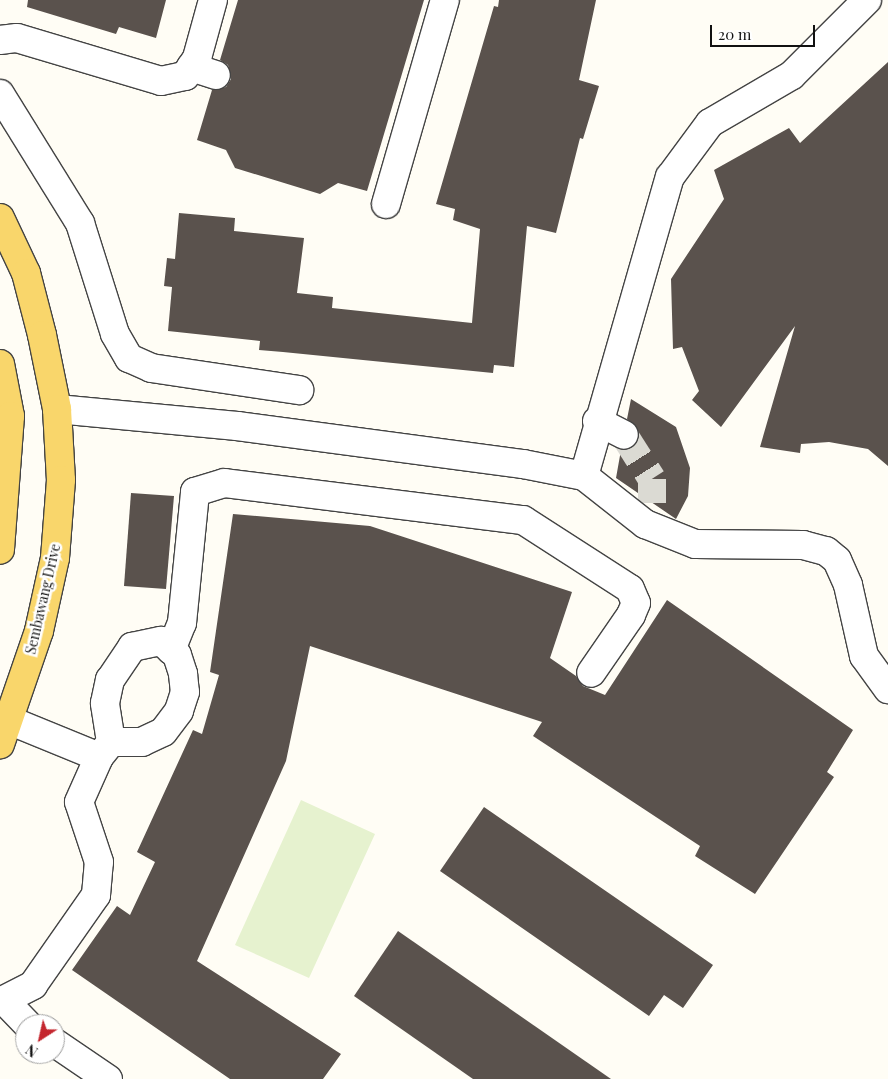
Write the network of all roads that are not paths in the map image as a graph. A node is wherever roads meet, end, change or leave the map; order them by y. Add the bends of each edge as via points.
1 (213, 0) edge
2 (445, 0) edge
3 (867, 0) edge
4 (0, 40) edge
5 (0, 94) edge
6 (386, 204) dead end
7 (0, 218) edge
8 (0, 364) edge
9 (299, 390) dead end
10 (57, 409) junction
11 (597, 421) junction
12 (624, 434) tunnel mouth
13 (584, 476) junction
14 (0, 550) edge
15 (171, 650) junction
16 (591, 673) dead end
17 (888, 689) edge
18 (5, 732) edge
19 (105, 750) junction
20 (17, 1014) edge
21 (65, 1051) edge
22 (108, 1079) edge

1 - 4 lane via 204,71 161,81 17,38
2 - 6 lane
3 - 11 lane via 792,75 710,123 676,168
5 - 9 lane via 80,223 115,334 129,358 151,368
7 - 10 main road, Sembawang Drive via 26,272
8 - 14 main road via 10,416
10 - 13 lane via 247,427 523,464
10 - 18 main road, Sembawang Drive via 61,480 55,558
11 - 12 lane
11 - 13 lane
13 - 17 lane via 695,544 803,545 826,551 837,560 848,585 864,656
15 - 16 lane via 182,623 195,492 225,483 523,520 630,590 636,603
15 - 19 lane via 183,674 185,692 179,711 156,735 142,742
15 - 19 lane via 161,641 145,642 132,647 120,661 105,702
18 - 19 lane
19 - 20 lane via 80,802 99,862 96,894 33,985 4,1000
21 - 22 lane

